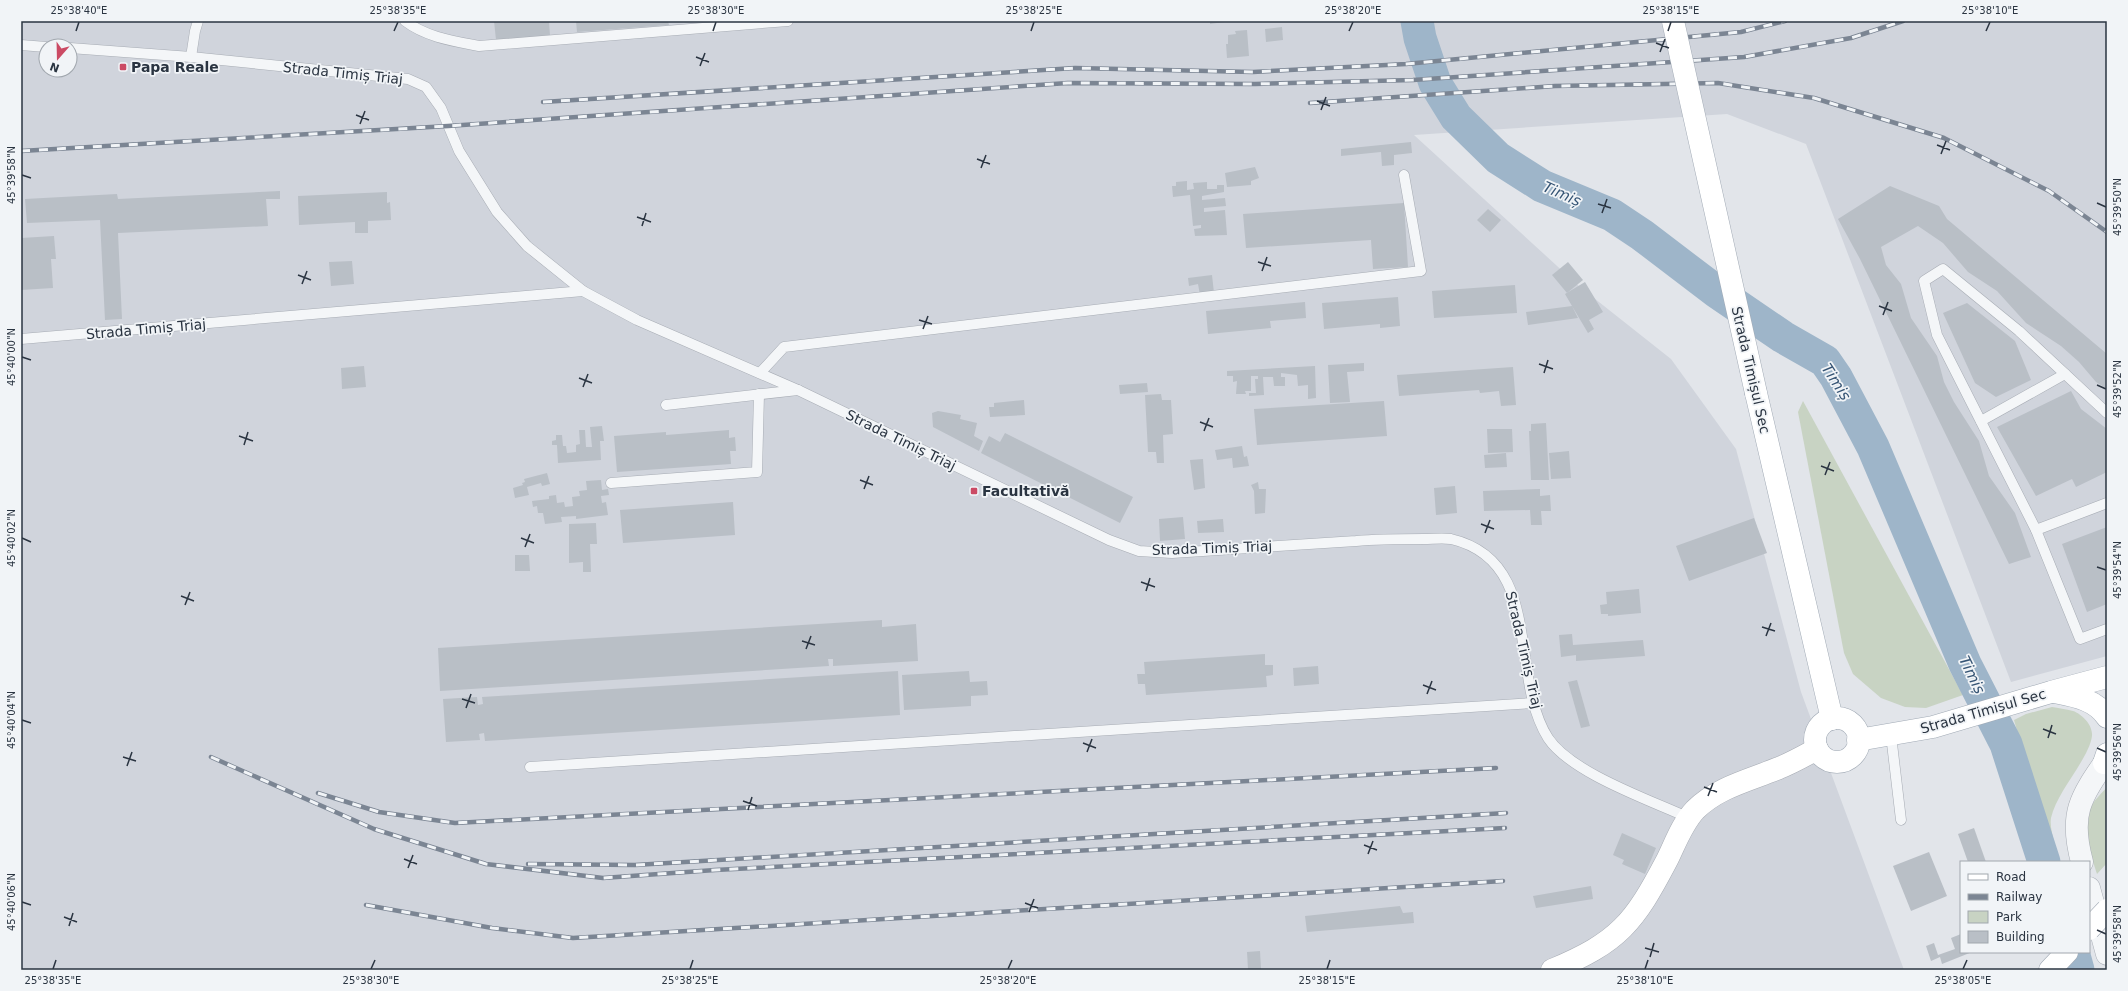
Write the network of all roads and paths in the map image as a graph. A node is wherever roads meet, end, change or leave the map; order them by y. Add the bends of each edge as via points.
1 (198, 21) edge
2 (405, 21) edge
3 (788, 21) edge
4 (1673, 21) edge
5 (21, 45) edge
6 (38, 46) edge
7 (78, 49) edge
8 (191, 57) junction
9 (1404, 175) dead end
10 (583, 291) junction
11 (21, 339) edge
12 (760, 373) junction
13 (2065, 374) junction
14 (798, 390) junction
15 (759, 394) junction
16 (666, 405) dead end
17 (2107, 413) edge
18 (1981, 422) junction
19 (611, 483) dead end
20 (2107, 503) edge
21 (2036, 530) junction
22 (2107, 629) edge
23 (2107, 677) edge
24 (2051, 692) junction
25 (1533, 703) junction
26 (2107, 717) edge
27 (1832, 719) junction
28 (1891, 735) junction
29 (1858, 740) junction
30 (1817, 749) junction
31 (2106, 758) edge
32 (530, 768) dead end
33 (1689, 818) junction
34 (1901, 820) dead end
35 (2082, 861) edge
36 (2090, 892) edge
37 (2107, 910) edge
38 (2090, 928) edge
39 (2066, 953) edge
40 (2107, 954) edge
41 (1552, 970) edge
42 (2050, 970) edge

1 - 8 lane
2 - 3 lane via 443,39 479,46
4 - 27 main road, Strada Timișul Sec, bridge
5 - 6 lane
7 - 8 lane, Strada Timiș Triaj
8 - 10 lane, Strada Timiș Triaj via 408,79 426,87 441,108 459,151 497,212 527,246
9 - 12 lane via 1421,271 784,347
10 - 11 lane, Strada Timiș Triaj
10 - 12 lane, Strada Timiș Triaj via 637,320
12 - 14 lane, Strada Timiș Triaj
13 - 17 lane
13 - 18 lane
13 - 18 lane via 2019,331 1944,269 1924,282 1937,335
14 - 15 lane
14 - 25 lane, Strada Timiș Triaj via 1102,537 1139,551 1172,553 1387,539 1450,539 1476,549 1497,564 1510,586
15 - 16 lane
15 - 19 lane via 757,472
18 - 21 lane
20 - 21 lane
21 - 22 lane via 2080,639
23 - 24 main road, Strada Timișul Sec
24 - 26 main road via 2086,700
24 - 28 main road, Strada Timișul Sec via 1933,727
25 - 32 lane
25 - 33 lane, Strada Timiș Triaj via 1547,737 1560,753 1592,773
27 - 29 main road via 1849,722 1854,727
27 - 30 main road via 1818,728 1815,735
28 - 29 main road, Strada Timișul Sec
28 - 34 lane
29 - 30 main road via 1854,754 1842,761 1827,760
30 - 33 main road via 1780,768 1717,794 1703,803
31 - 35 street via 2087,789 2077,813 2076,834
33 - 41 main road via 1648,896 1628,923 1587,955
36 - 40 street
37 - 38 main road, bridge
39 - 42 main road

